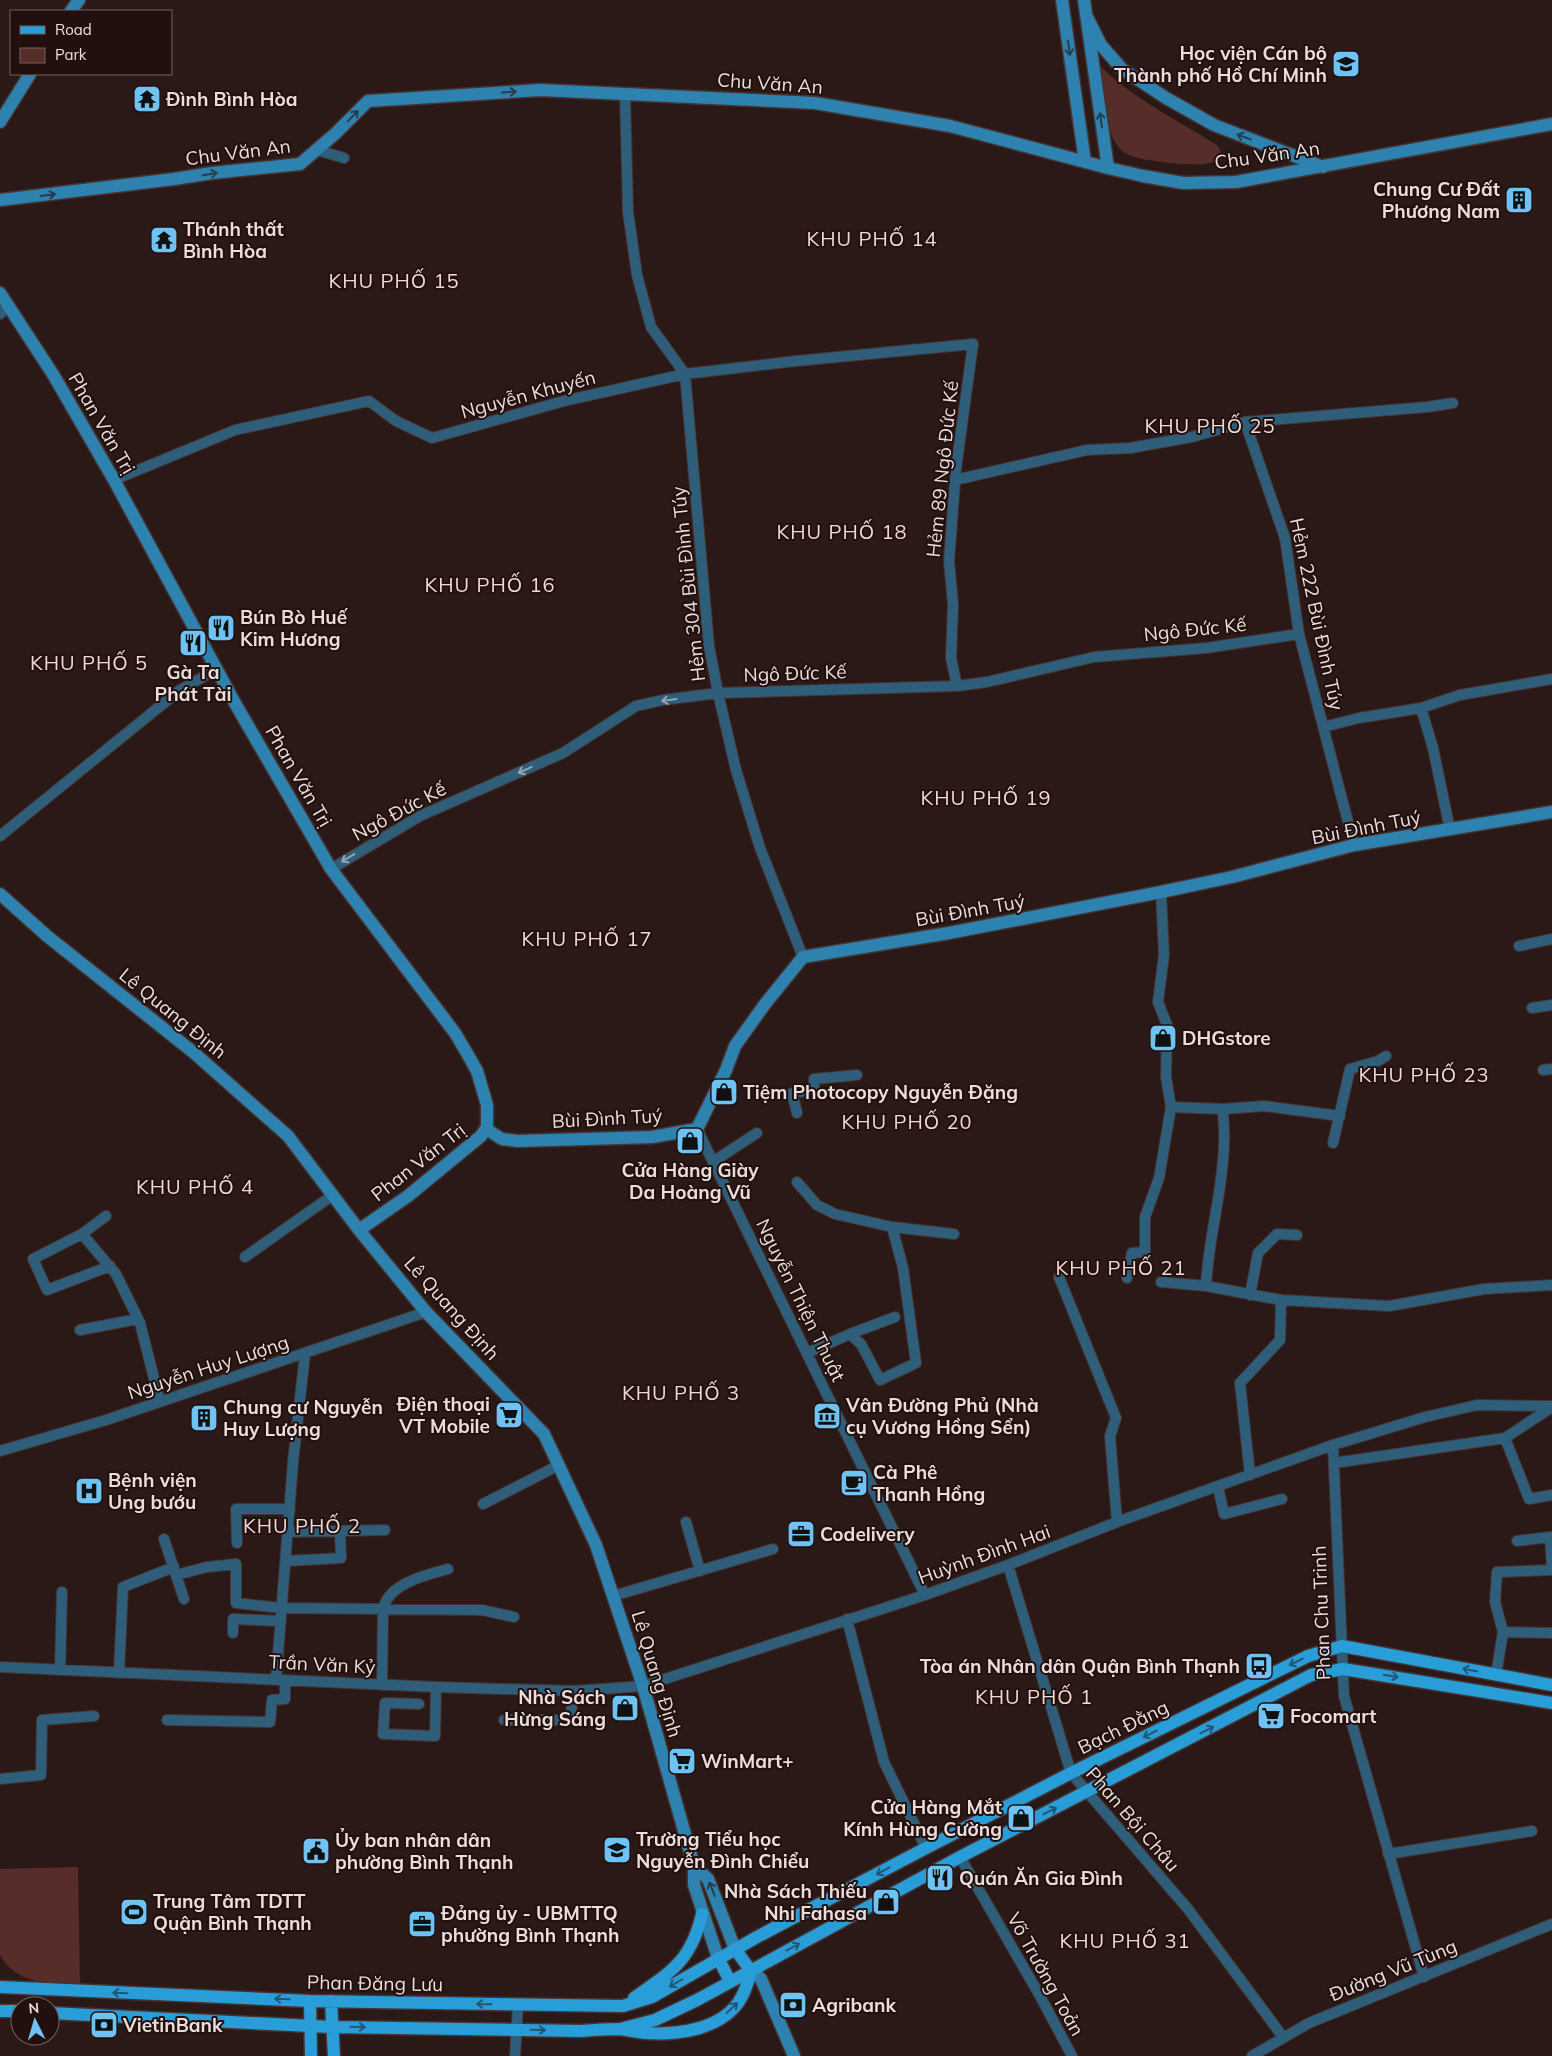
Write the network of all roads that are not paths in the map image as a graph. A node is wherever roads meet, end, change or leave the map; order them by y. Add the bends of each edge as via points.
1 (1062, 0) edge
2 (1084, 0) edge
3 (1086, 15) junction
4 (29, 75) edge
5 (625, 95) junction
6 (0, 122) edge
7 (1552, 124) edge
8 (317, 150) junction
9 (344, 158) dead end
10 (1085, 162) junction
11 (1323, 167) junction
12 (1108, 168) junction
13 (0, 200) edge
14 (0, 293) edge
15 (4, 310) edge
16 (973, 344) joint
17 (686, 374) junction
18 (1453, 403) dead end
19 (1245, 422) junction
20 (114, 480) junction
21 (955, 480) junction
22 (1299, 634) junction
23 (217, 669) junction
24 (1552, 679) edge
25 (957, 686) junction
26 (718, 693) junction
27 (1421, 708) junction
28 (1323, 727) junction
29 (1552, 812) edge
30 (1450, 830) junction
31 (0, 836) edge
32 (1354, 845) junction
33 (331, 869) junction
34 (1161, 892) junction
35 (0, 894) edge
36 (1552, 939) edge
37 (1519, 946) dead end
38 (803, 957) junction
39 (1552, 1004) edge
40 (1532, 1008) dead end
41 (1386, 1056) dead end
42 (857, 1075) dead end
43 (1171, 1107) junction
44 (1223, 1109) junction
45 (797, 1113) dead end
46 (1340, 1116) junction
47 (486, 1129) junction
48 (697, 1129) junction
49 (757, 1133) dead end
50 (1333, 1143) dead end
51 (714, 1161) junction
52 (797, 1182) dead end
53 (333, 1195) junction
54 (106, 1216) dead end
55 (892, 1227) junction
56 (359, 1230) junction
57 (82, 1234) junction
58 (954, 1234) dead end
59 (1297, 1234) dead end
60 (245, 1257) dead end
61 (110, 1266) junction
62 (1059, 1277) dead end
63 (1127, 1278) dead end
64 (1161, 1282) dead end
65 (1552, 1285) edge
66 (1206, 1286) junction
67 (1250, 1295) junction
68 (1281, 1300) junction
69 (426, 1312) junction
70 (895, 1317) dead end
71 (138, 1319) junction
72 (80, 1330) dead end
73 (850, 1334) junction
74 (807, 1353) junction
75 (305, 1354) junction
76 (160, 1402) junction
77 (1552, 1407) edge
78 (1505, 1438) junction
79 (1333, 1445) junction
80 (0, 1451) edge
81 (1334, 1463) junction
82 (559, 1465) junction
83 (1250, 1475) junction
84 (1218, 1487) junction
85 (1552, 1495) edge
86 (1282, 1498) dead end
87 (483, 1504) dead end
88 (290, 1509) junction
89 (686, 1522) dead end
90 (1117, 1522) junction
91 (385, 1530) dead end
92 (340, 1531) junction
93 (288, 1532) junction
94 (164, 1539) dead end
95 (1518, 1541) dead end
96 (237, 1543) dead end
97 (773, 1549) dead end
98 (286, 1561) junction
99 (1008, 1565) junction
100 (1552, 1566) edge
101 (448, 1569) dead end
102 (1552, 1570) edge
103 (175, 1571) junction
104 (700, 1571) junction
105 (62, 1592) dead end
106 (925, 1594) junction
107 (613, 1596) junction
108 (184, 1599) dead end
109 (282, 1608) junction
110 (383, 1609) junction
111 (514, 1617) dead end
112 (847, 1619) junction
113 (281, 1621) junction
114 (1503, 1632) junction
115 (233, 1633) dead end
116 (1552, 1633) edge
117 (1342, 1646) junction
118 (0, 1667) edge
119 (1342, 1668) junction
120 (60, 1670) junction
121 (119, 1673) junction
122 (1496, 1675) junction
123 (280, 1680) junction
124 (382, 1685) junction
125 (1552, 1685) edge
126 (643, 1686) junction
127 (436, 1687) junction
128 (574, 1691) junction
129 (1552, 1703) edge
130 (419, 1704) dead end
131 (94, 1716) dead end
132 (167, 1720) dead end
133 (504, 1720) dead end
134 (1071, 1773) junction
135 (0, 1779) edge
136 (1086, 1793) junction
137 (1532, 1831) dead end
138 (926, 1848) junction
139 (1388, 1854) junction
140 (960, 1857) junction
141 (694, 1866) junction
142 (702, 1914) junction
143 (1552, 1924) edge
144 (735, 1949) junction
145 (718, 1958) junction
146 (750, 1971) junction
147 (1424, 1977) junction
148 (730, 1981) junction
149 (0, 1987) edge
150 (310, 2001) junction
151 (331, 2001) junction
152 (518, 2004) junction
153 (623, 2006) junction
154 (60, 2013) edge
155 (309, 2025) junction
156 (332, 2027) junction
157 (517, 2029) junction
158 (620, 2029) junction
159 (1283, 2037) junction
160 (310, 2056) edge
161 (334, 2056) edge
162 (515, 2056) edge
163 (794, 2056) edge
164 (1072, 2056) edge
165 (1252, 2056) edge

1 -> 10 street
2 - 3 street
11 -> 3 street via 1214,125 1166,98 1122,69 1100,45
12 -> 3 street
4 - 6 street
8 -> 5 street, Chu Văn An via 368,101 540,90
5 - 10 street, Chu Văn An via 818,104 950,126
5 - 17 street via 628,212 638,275 651,327
7 - 11 street, Chu Văn An
8 - 9 street
13 -> 8 street, Chu Văn An via 300,164
10 - 12 street, Chu Văn An
11 - 12 street, Chu Văn An via 1236,182 1183,183
14 - 15 street, Phan Văn Trị
15 - 20 street, Phan Văn Trị via 54,376
16 - 17 street, Nguyễn Khuyến
16 - 21 street, Hẻm 89 Ngô Đức Kế
17 - 20 street, Nguyễn Khuyến via 564,401 432,438 396,421 369,401 235,430
17 - 26 street, Hẻm 304 Bùi Đình Túy via 709,646
18 - 19 street
19 - 21 street via 1192,437 1130,448 1087,450
19 - 22 street, Hẻm 222 Bùi Đình Túy via 1285,538
20 - 23 street, Phan Văn Trị
21 - 25 street, Hẻm 89 Ngô Đức Kế via 949,561 953,604 950,658
22 - 25 street, Ngô Đức Kế via 1206,648 1094,657
22 - 28 street, Hẻm 222 Bùi Đình Túy
23 - 31 street via 180,690
23 - 33 street, Phan Văn Trị
24 - 27 street via 1460,695
25 - 26 street, Ngô Đức Kế
26 -> 33 street, Ngô Đức Kế via 636,706 563,752 420,816
26 - 38 street, Hẻm 304 Bùi Đình Túy via 736,770 760,848
27 - 28 street
27 - 30 street
28 - 32 street, Hẻm 222 Bùi Đình Túy
29 - 30 street, Bùi Đình Tuý
30 - 32 street, Bùi Đình Tuý
32 - 34 street, Bùi Đình Tuý
33 - 47 street, Phan Văn Trị via 455,1033 477,1071 487,1105
34 - 38 street, Bùi Đình Tuý
34 - 43 street via 1164,955 1158,1002 1167,1025 1166,1077
35 - 53 street, Lê Quang Định via 47,936 193,1052 288,1136
36 - 37 street
38 - 48 street via 735,1046
39 - 40 street
41 - 46 street via 1350,1069
42 - 45 street via 814,1080 814,1090 792,1093
43 - 44 street
43 - 63 street via 1159,1178 1145,1217 1145,1252 1132,1253
44 - 46 street via 1264,1106
44 - 66 street via 1220,1187
46 - 50 street
47 - 48 street, Bùi Đình Tuý via 502,1139 518,1141 652,1137
47 - 56 street, Phan Văn Trị via 476,1142 442,1170
48 - 51 street, Nguyễn Thiện Thuật
49 - 51 street
51 - 74 street, Nguyễn Thiện Thuật
52 - 55 street via 817,1206 835,1214
53 - 56 street, Lê Quang Định
53 - 60 street
54 - 57 street
55 - 58 street
55 - 73 street via 903,1268 916,1363 880,1380 861,1344
56 - 69 street, Lê Quang Định
57 - 61 street
57 - 61 street via 32,1259 48,1290
59 - 67 street via 1277,1234 1258,1253
61 - 71 street
62 - 90 street via 1116,1418 1110,1436
64 - 66 street
65 - 68 street via 1484,1289 1389,1306
66 - 67 street
67 - 68 street
68 - 83 street via 1280,1340 1240,1383
69 - 75 street, Nguyễn Huy Lượng
69 - 82 street, Lê Quang Định via 544,1434
70 - 73 street
71 - 72 street
71 - 76 street
73 - 74 street
74 - 106 street, Nguyễn Thiện Thuật
75 - 76 street, Nguyễn Huy Lượng
75 - 88 street
76 - 80 street, Nguyễn Huy Lượng
77 - 78 street
77 - 79 street, Huỳnh Đình Hai via 1484,1405 1455,1409
78 - 81 street
78 - 85 street via 1529,1499
79 - 81 street, Phan Chu Trinh
79 - 83 street, Huỳnh Đình Hai
81 - 117 street, Phan Chu Trinh
82 - 87 street
82 - 107 street, Lê Quang Định via 596,1545
83 - 84 street, Huỳnh Đình Hai
84 - 86 street via 1224,1514
84 - 90 street, Huỳnh Đình Hai
88 - 93 street
88 - 96 street via 236,1509
89 - 104 street
90 - 99 street, Huỳnh Đình Hai
91 - 92 street
92 - 93 street
92 - 98 street via 342,1558
93 - 98 street
94 - 103 street
95 - 100 street via 1550,1537
97 - 104 street
98 - 109 street
99 - 106 street, Huỳnh Đình Hai
99 - 134 street, Phan Bội Châu
101 - 110 street via 422,1576 396,1590 385,1601
102 - 114 street via 1497,1572 1495,1602
103 - 108 street
103 - 109 street via 236,1564 236,1603
103 - 121 street via 123,1587
104 - 107 street
105 - 120 street
106 - 112 street, Huỳnh Đình Hai
107 - 126 street, Lê Quang Định
109 - 110 street
109 - 113 street
110 - 111 street via 482,1610
110 - 124 street
112 - 126 street, Huỳnh Đình Hai
112 - 138 street via 884,1762
113 - 115 street via 233,1619
113 - 123 street
114 - 116 street
114 - 122 street
117 - 119 street, Phan Chu Trinh
122 -> 117 main road, Bạch Đằng
117 -> 134 main road, Bạch Đằng via 1308,1656
118 - 120 street, Trần Văn Kỷ
119 -> 129 main road
136 -> 119 main road via 1311,1675
119 - 139 street, Phan Chu Trinh via 1344,1696
120 - 121 street, Trần Văn Kỷ
121 - 123 street, Trần Văn Kỷ
122 - 125 main road, Bạch Đằng
123 - 124 street, Trần Văn Kỷ
123 - 132 street via 285,1699 272,1700 270,1722
124 - 127 street, Trần Văn Kỷ
126 - 128 street, Trần Văn Kỷ
126 - 141 street, Lê Quang Định
127 - 128 street, Trần Văn Kỷ
127 - 130 street via 435,1736 383,1734 385,1703
128 - 133 street via 570,1720
131 - 135 street via 42,1720 41,1775
134 - 136 street, Phan Bội Châu
134 - 138 main road, Bạch Đằng
140 -> 136 main road
136 - 159 street, Phan Bội Châu via 1188,1909
137 - 139 street
138 -> 144 main road, Bạch Đằng
139 - 147 street, Phan Chu Trinh
146 -> 140 main road
140 - 164 street, Võ Trường Toản
141 - 142 street, Lê Quang Định via 694,1885
144 -> 141 street, Lê Quang Định via 708,1879
142 - 145 street, Lê Quang Định
142 - 153 main road via 697,1935 683,1959 670,1973
143 - 147 street, Đường Vũ Tùng
144 - 145 main road, Phan Đăng Lưu
144 - 146 main road
145 - 148 main road
145 -> 153 main road, Phan Đăng Lưu via 652,1997
146 - 148 main road
158 -> 146 main road via 666,2033 704,2027 738,2004 746,1990
146 - 163 street via 761,1979
147 - 159 street, Đường Vũ Tùng via 1309,2023
148 - 158 main road via 655,2020
150 -> 149 main road, Phan Đăng Lưu
150 - 151 main road, Phan Đăng Lưu
150 - 155 main road
152 -> 151 main road, Phan Đăng Lưu
151 - 156 main road
152 - 153 main road, Phan Đăng Lưu
152 - 157 street
154 - 155 main road
155 - 156 main road
155 - 160 main road
156 -> 157 main road
156 - 161 main road
157 -> 158 main road
157 - 162 street
159 - 165 street, Đường Vũ Tùng

